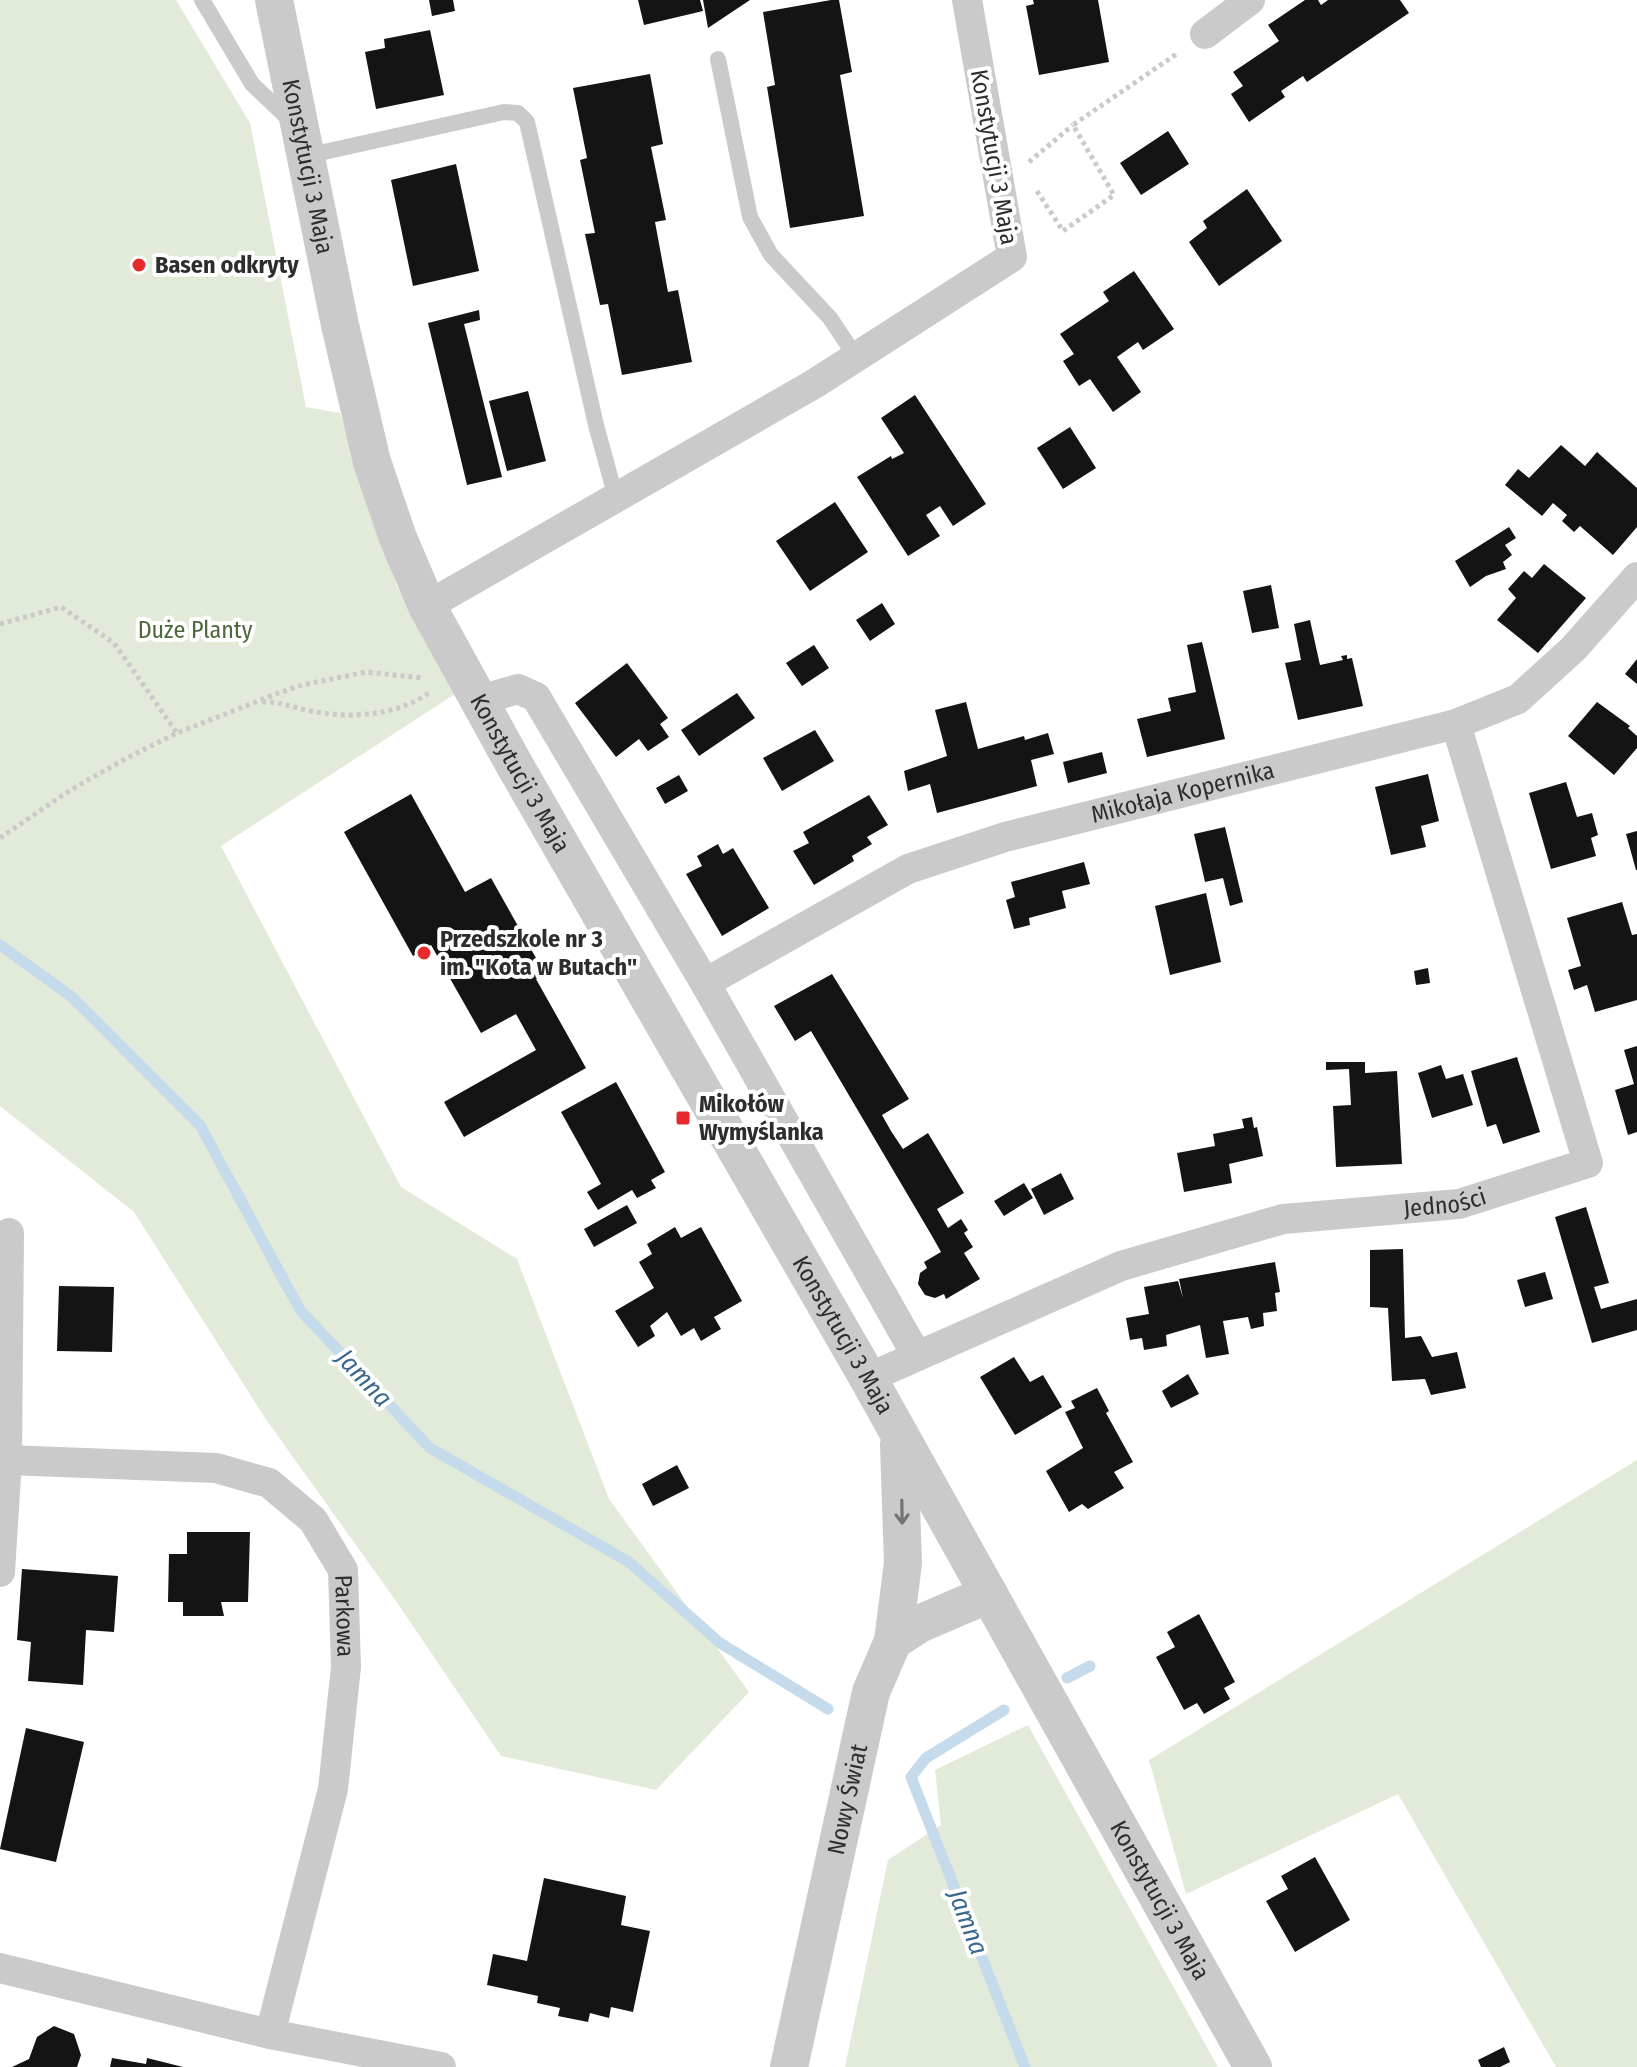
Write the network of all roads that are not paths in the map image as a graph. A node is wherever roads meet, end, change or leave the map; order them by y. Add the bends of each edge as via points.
1 (202, 0) edge
2 (274, 0) edge
3 (967, 0) edge
4 (1250, 0) edge
5 (1205, 34) road end
6 (718, 59) dead end
7 (303, 143) junction
8 (856, 357) junction
9 (616, 498) junction
10 (1637, 577) edge
11 (427, 606) junction
12 (480, 700) junction
13 (1456, 724) junction
14 (705, 983) junction
15 (9, 1233) dead end
16 (917, 1356) junction
17 (868, 1378) junction
18 (898, 1434) junction
19 (7, 1460) junction
20 (0, 1572) edge
21 (989, 1594) junction
22 (893, 1641) junction
23 (0, 1968) edge
24 (270, 2034) junction
25 (441, 2067) edge
26 (789, 2067) edge
27 (1253, 2067) edge

1 - 7 lane via 252,84
2 - 7 street, Konstytucji 3 Maja
3 - 8 street, Konstytucji 3 Maja via 1010,176 1012,257
4 - 5 street
6 - 8 lane via 750,217 771,255 830,318
7 - 9 lane via 504,112 518,113 527,122
7 - 11 street, Konstytucji 3 Maja via 372,462
8 - 9 street, Konstytucji 3 Maja
9 - 11 street, Konstytucji 3 Maja
10 - 13 street, Mikołaja Kopernika via 1573,649 1518,699
11 - 12 street, Konstytucji 3 Maja
12 - 14 street via 518,689 536,697
12 - 17 street, Konstytucji 3 Maja
13 - 14 street, Mikołaja Kopernika via 950,853 908,869
13 - 16 street, Jedności via 1588,1163 1459,1204 1268,1223 1121,1266
14 - 16 street
15 - 19 street
16 - 17 street, Jedności
17 - 18 street, Konstytucji 3 Maja
18 - 21 street, Konstytucji 3 Maja
18 -> 22 street, Nowy Świat via 903,1563
19 - 20 street
19 - 24 street, Parkowa via 216,1468 269,1483 313,1520 343,1570 346,1667 333,1789
21 - 22 street
21 - 27 street, Konstytucji 3 Maja
22 - 26 street, Nowy Świat via 871,1692
23 - 24 street
24 - 25 street

